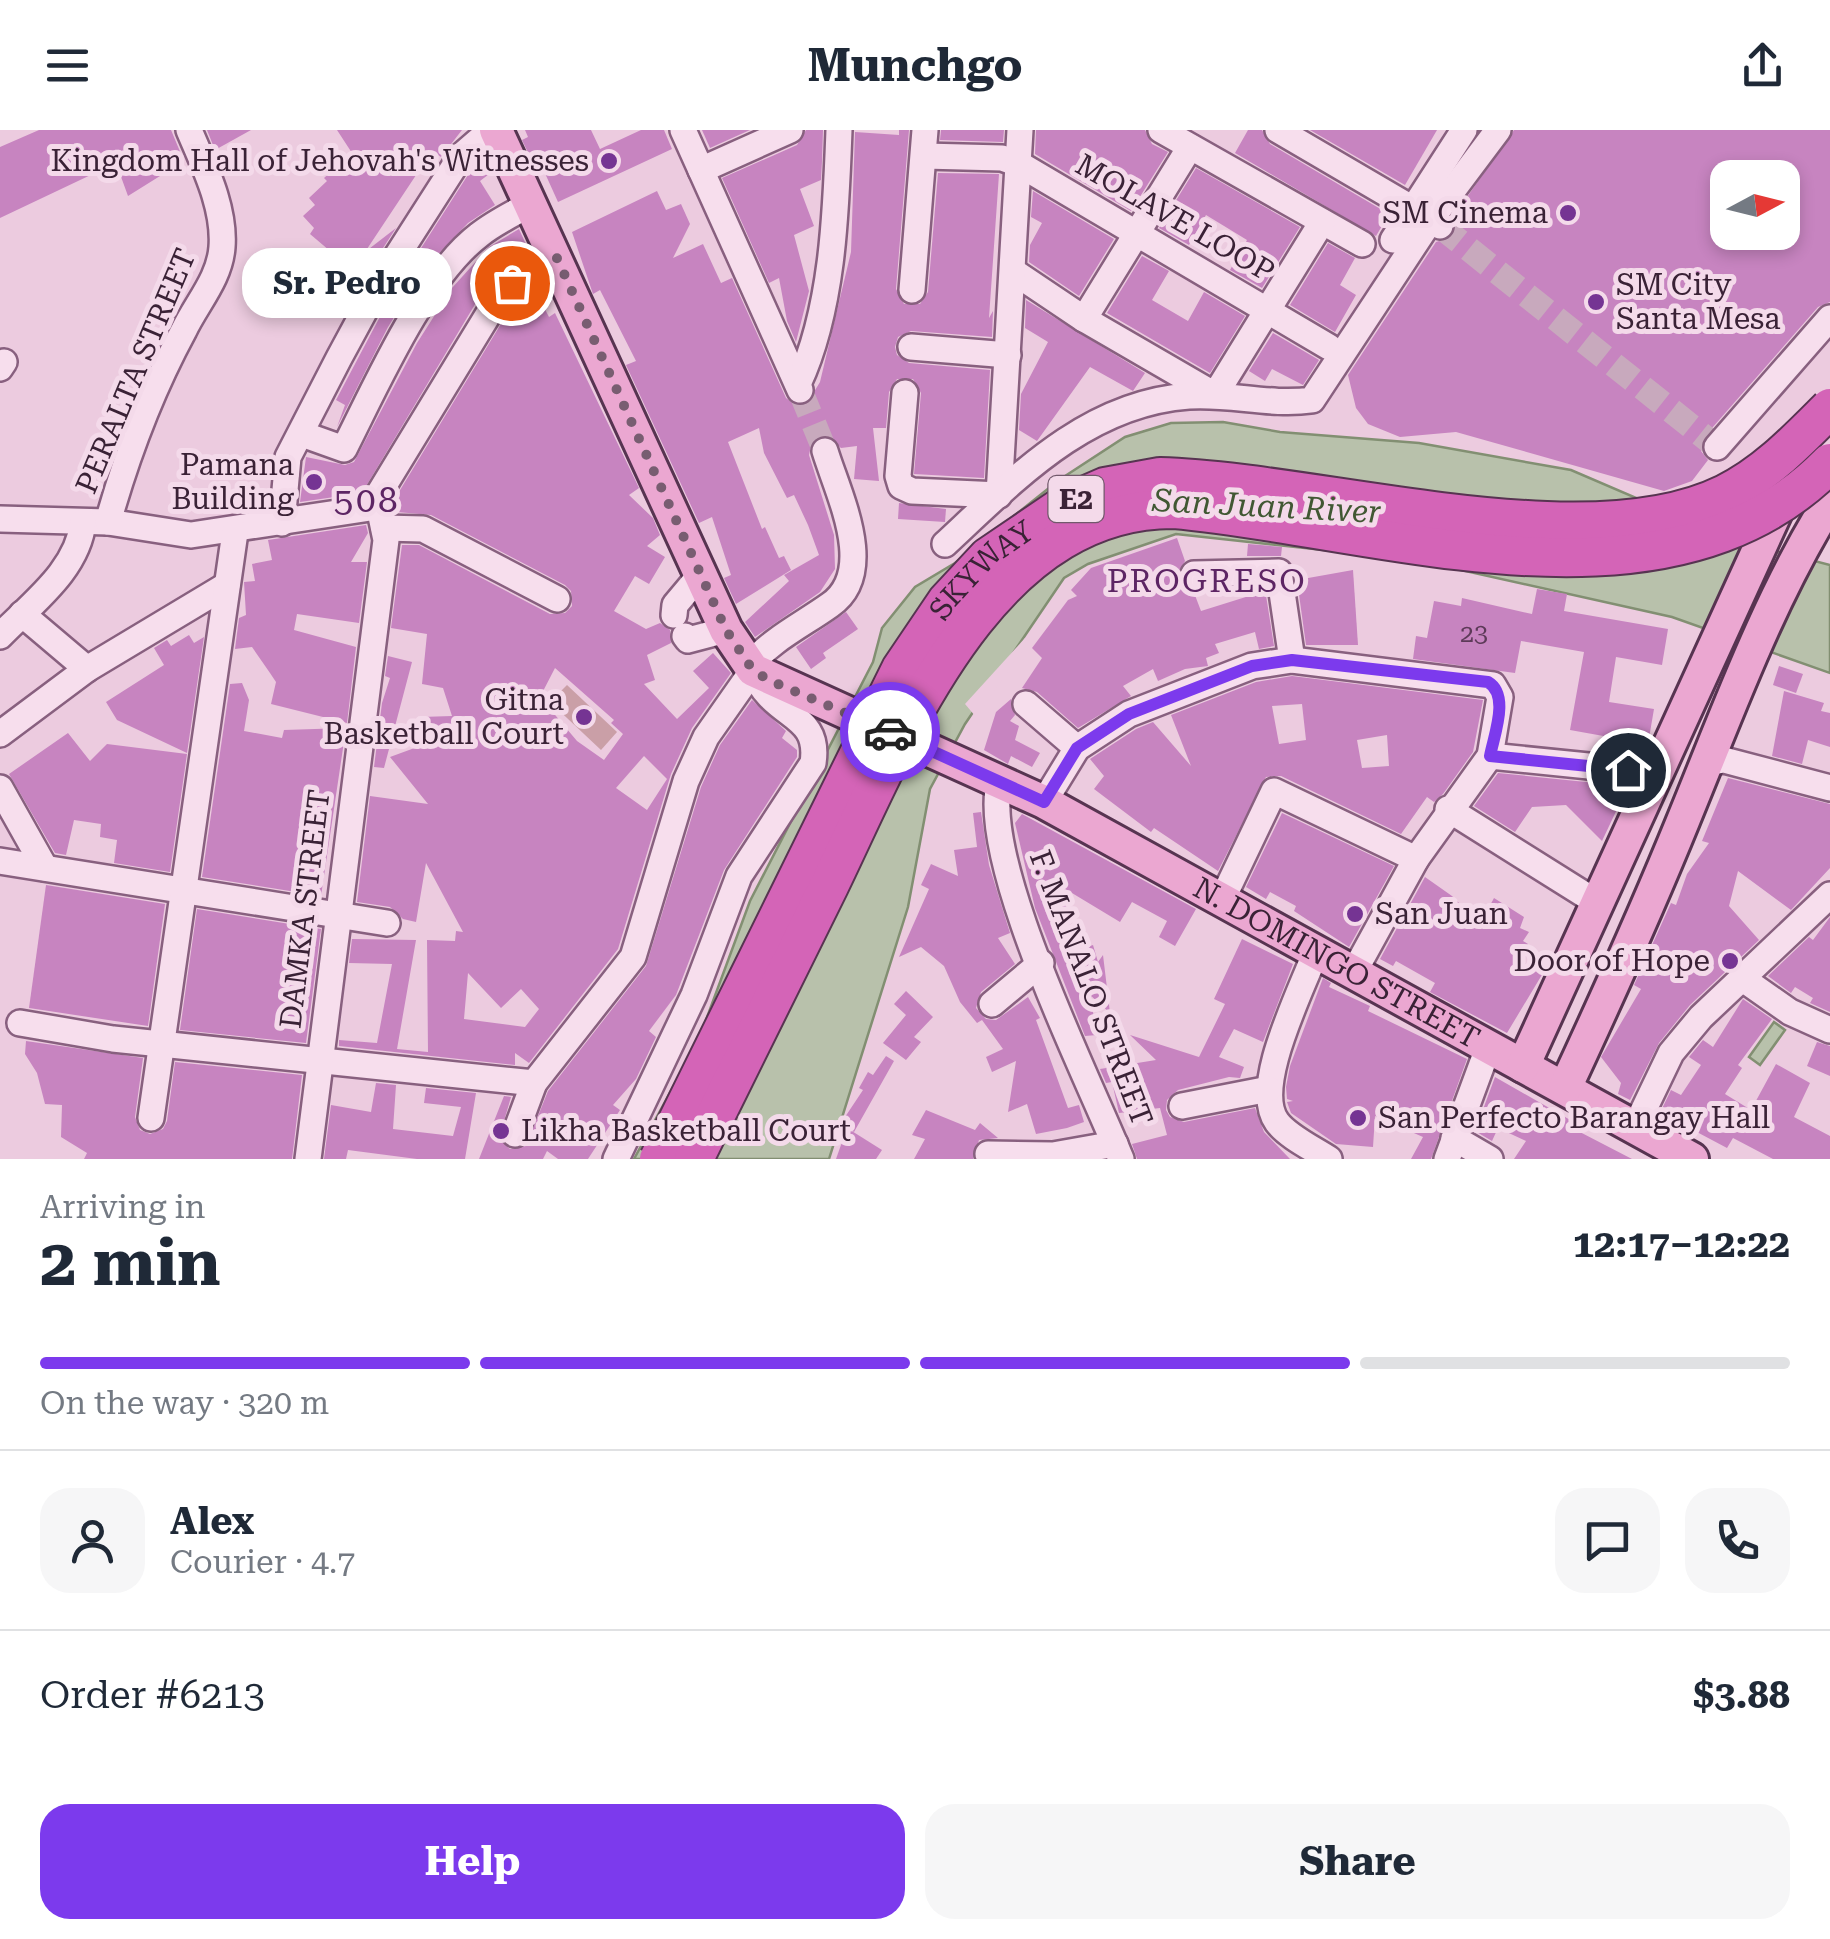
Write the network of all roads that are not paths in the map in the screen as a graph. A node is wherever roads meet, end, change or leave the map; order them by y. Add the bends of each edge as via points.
1 (188, 130) edge
2 (493, 130) edge
3 (683, 130) edge
4 (790, 130) edge
5 (839, 130) edge
6 (925, 130) edge
7 (1020, 130) edge
8 (1161, 130) edge
9 (1278, 130) edge
10 (1464, 130) edge
11 (1498, 130) edge
12 (1190, 147) junction
13 (924, 156) junction
14 (1019, 164) junction
15 (701, 170) junction
16 (532, 203) junction
17 (1428, 218) junction
18 (1322, 222) junction
19 (1138, 233) junction
20 (1393, 240) dead end
21 (1362, 244) dead end
22 (556, 256) junction
23 (1014, 272) junction
24 (912, 290) dead end
25 (1268, 310) junction
26 (1830, 318) edge
27 (1084, 319) junction
28 (910, 347) dead end
29 (1329, 347) dead end
30 (1008, 354) junction
31 (905, 394) dead end
32 (1215, 395) junction
33 (1830, 406) edge
34 (302, 434) junction
35 (1717, 447) dead end
36 (826, 451) tunnel mouth
37 (1830, 463) edge
38 (999, 495) junction
39 (1830, 502) edge
40 (0, 518) edge
41 (380, 518) junction
42 (96, 522) junction
43 (282, 523) junction
44 (234, 532) junction
45 (945, 544) dead end
46 (701, 574) junction
47 (1194, 574) dead end
48 (227, 585) junction
49 (557, 599) dead end
50 (9, 618) edge
51 (726, 630) junction
52 (1292, 660) junction
53 (751, 668) junction
54 (87, 669) junction
55 (1026, 704) dead end
56 (0, 734) edge
57 (1077, 748) junction
58 (1490, 756) junction
59 (1712, 762) dead end
60 (991, 776) junction
61 (1829, 784) edge
62 (0, 788) edge
63 (1044, 802) junction
64 (1448, 809) junction
65 (1416, 859) junction
66 (0, 861) edge
67 (45, 868) junction
68 (184, 888) junction
69 (1585, 895) junction
70 (1830, 895) edge
71 (1221, 902) junction
72 (340, 916) junction
73 (387, 923) dead end
74 (1568, 931) dead end
75 (1316, 951) junction
76 (1041, 963) junction
77 (1354, 972) junction
78 (1743, 979) junction
79 (992, 1004) dead end
80 (20, 1023) dead end
81 (1830, 1030) edge
82 (162, 1044) junction
83 (1488, 1048) junction
84 (318, 1062) junction
85 (1523, 1066) junction
86 (534, 1083) junction
87 (1565, 1088) junction
88 (1269, 1089) junction
89 (1182, 1106) dead end
90 (151, 1118) dead end
91 (1635, 1128) junction
92 (515, 1134) dead end
93 (1450, 1148) edge
94 (1118, 1152) edge
95 (988, 1154) dead end
96 (308, 1159) edge
97 (616, 1159) edge
98 (659, 1159) edge
99 (694, 1159) edge
100 (1329, 1159) edge
101 (1490, 1159) edge
102 (1692, 1159) edge

1 - 42 street, PERALTA STREET via 215,198 218,270 183,330
2 - 16 main road
2 - 34 street via 461,156 379,284
3 - 15 street
4 - 15 street
5 - 15 street via 823,290 799,387
6 - 13 street
7 - 14 street
8 - 12 street
9 - 17 street
10 - 17 street
11 - 17 street
12 - 18 street
12 - 19 street
13 - 14 street, MOLAVE LOOP
13 - 24 street
14 - 19 street, MOLAVE LOOP
14 - 23 street
16 - 22 main road
16 - 34 street via 478,236 438,283 344,449
17 - 20 street
17 - 32 street via 1312,400 1287,404
18 - 21 street
18 - 25 street
19 - 25 street, MOLAVE LOOP
19 - 27 street
22 - 41 street, DAMKA STREET via 512,283 494,305 382,483
22 - 46 main road
23 - 27 street
23 - 30 street
25 - 29 street, MOLAVE LOOP
25 - 32 street
26 - 35 street
27 - 32 street
28 - 30 street
30 - 38 street
31 - 38 street via 902,486
32 - 38 street via 1150,401 1106,416 1054,447
33 - 85 main road
33 - 98 highway, SKYWAY / E2, bridge via 1758,475 1706,502 1649,516 1504,517 1160,478 1105,487 1042,518 967,576 901,668
34 - 43 street via 288,458
36 - 53 street via 851,540 850,579 832,604 764,649
37 - 99 highway, SKYWAY / E2, bridge via 1790,498 1730,531 1619,558 1550,559 1174,510 1114,516 1076,535 976,617 926,689
38 - 45 street
39 - 87 main road via 1746,670
40 - 42 street
41 - 43 street
41 - 49 street via 423,529
41 - 72 street, DAMKA STREET via 377,628
42 - 44 street via 191,536
42 - 50 street, PERALTA STREET via 63,572
43 - 44 street
44 - 48 street
46 - 51 main road
46 - 51 street via 675,604 680,626 698,638
47 - 52 street via 1274,570 1283,577
48 - 54 street
48 - 68 street
50 - 54 street
51 - 53 main road
52 - 57 street via 1230,672 1129,714
52 - 58 street via 1488,682 1500,698
53 - 60 main road, N. DOMINGO STREET, bridge
53 - 86 street via 686,782 633,957
53 - 97 street via 769,700 808,728 812,763 740,876 694,995
54 - 56 street
55 - 57 street
57 - 63 street
58 - 64 street
58 - 69 street via 1649,769
59 - 61 street
60 - 63 main road, N. DOMINGO STREET
60 - 76 street, F. MANALO STREET via 1006,865
62 - 67 street
63 - 71 main road, N. DOMINGO STREET
64 - 65 street
64 - 69 street
65 - 71 street via 1274,791
65 - 77 street
66 - 67 street
67 - 68 street
68 - 72 street
68 - 82 street
69 - 74 street
70 - 78 street
71 - 75 main road, N. DOMINGO STREET
72 - 73 street
72 - 84 street, DAMKA STREET
75 - 77 main road, N. DOMINGO STREET
75 - 88 street
76 - 79 street
76 - 94 street, F. MANALO STREET
77 - 83 main road, N. DOMINGO STREET
78 - 81 street
78 - 91 street via 1670,1053
80 - 82 street
82 - 84 street
82 - 90 street
83 - 85 main road, N. DOMINGO STREET
83 - 93 street
84 - 86 street
84 - 96 street, DAMKA STREET
85 - 87 main road, N. DOMINGO STREET
86 - 92 street
87 - 91 main road, N. DOMINGO STREET
88 - 89 street
88 - 100 street via 1278,1123
91 - 102 main road, N. DOMINGO STREET
93 - 101 street
94 - 95 street

